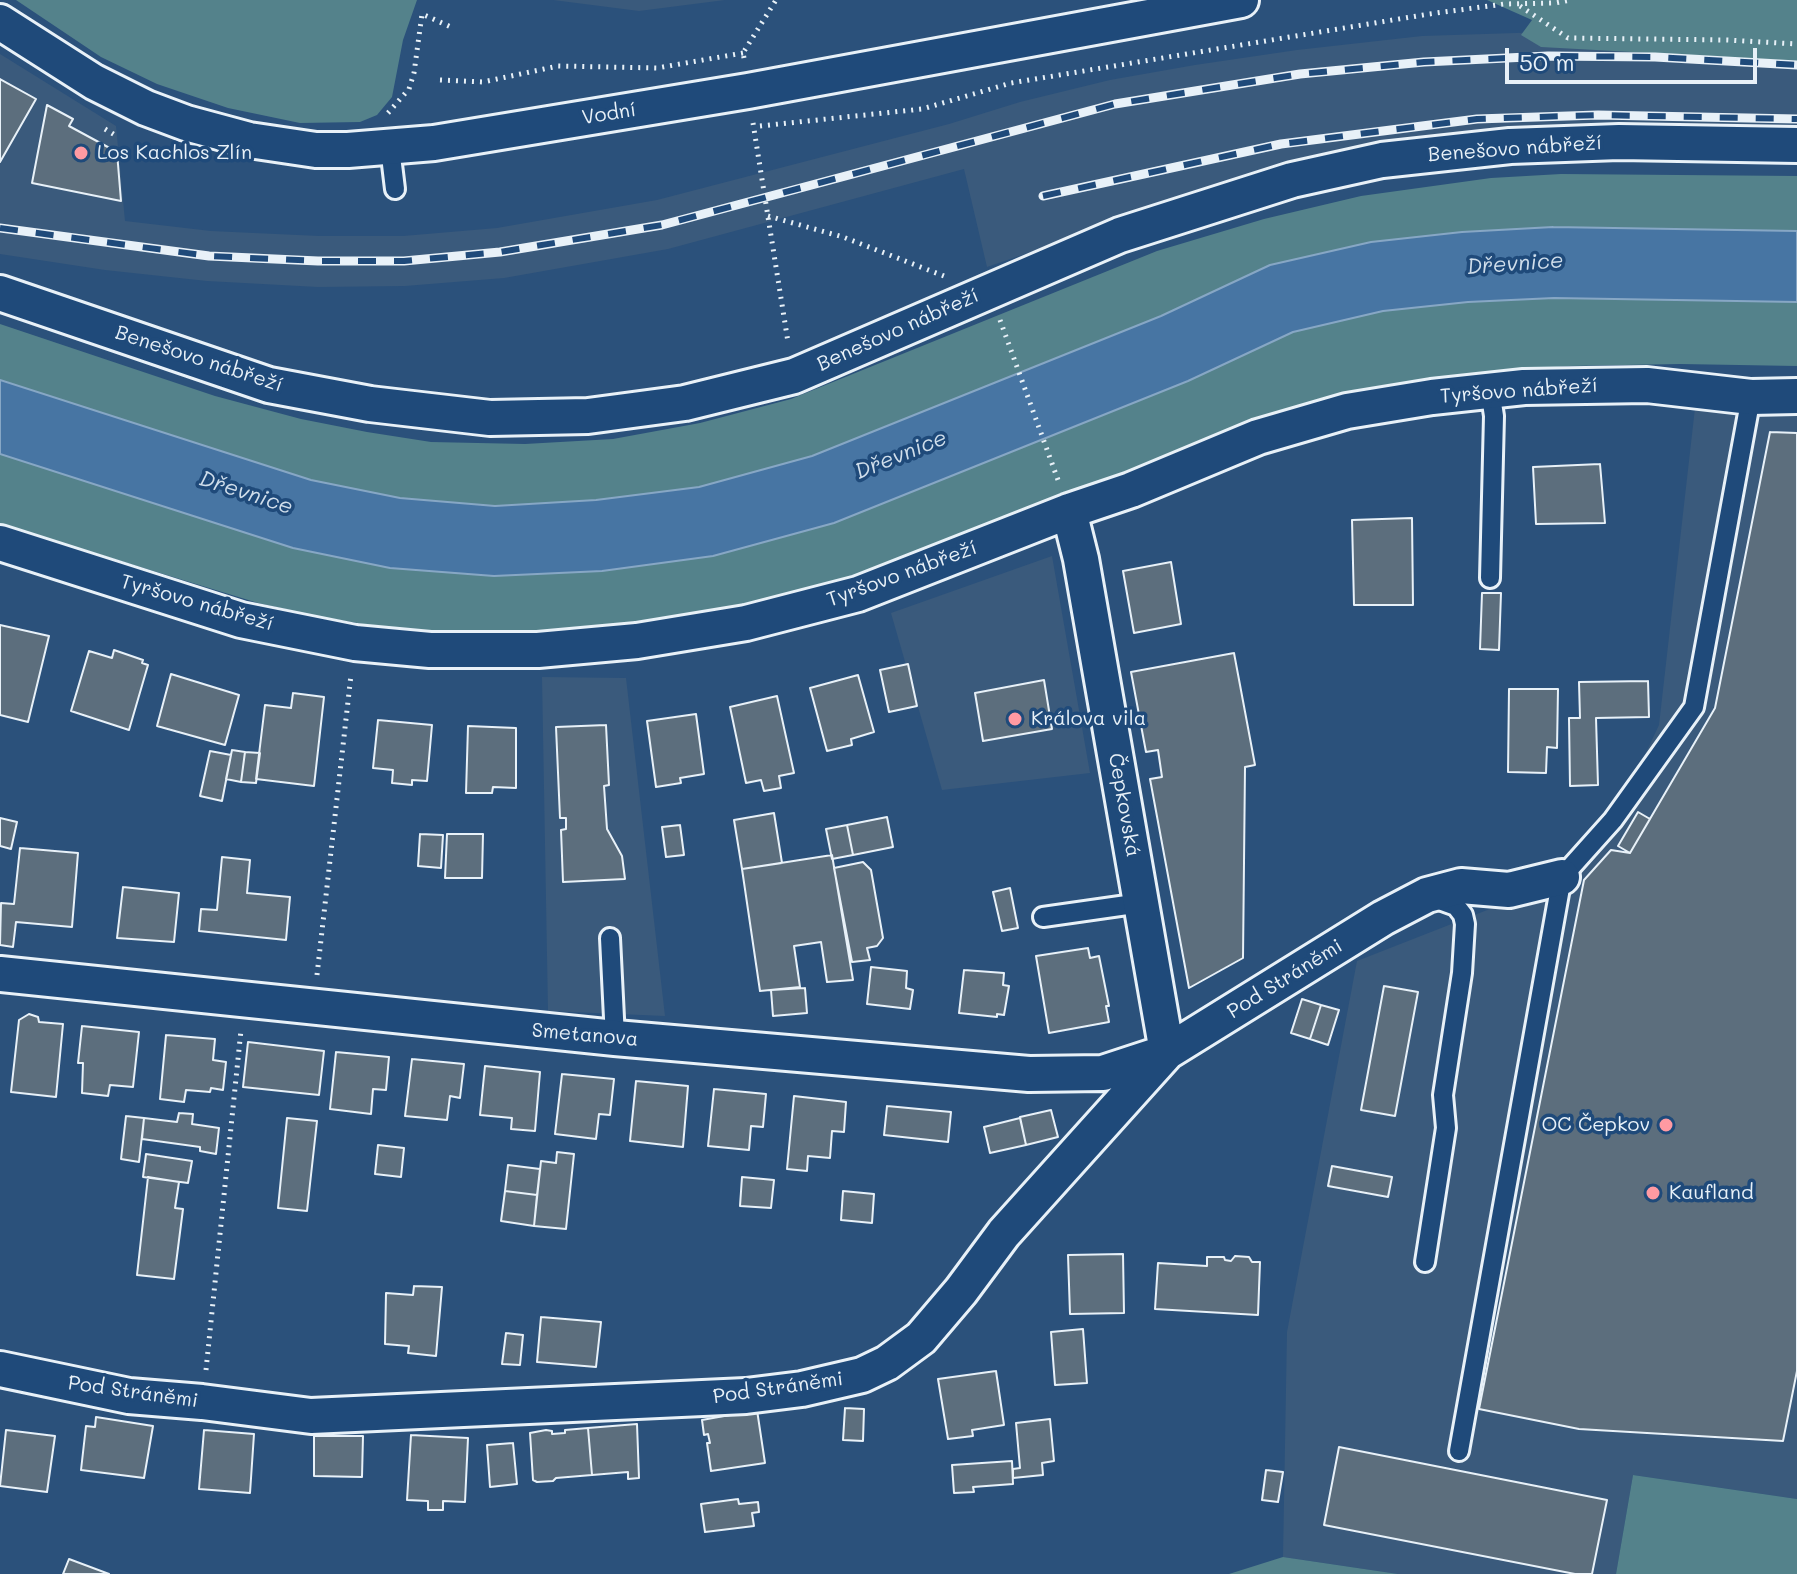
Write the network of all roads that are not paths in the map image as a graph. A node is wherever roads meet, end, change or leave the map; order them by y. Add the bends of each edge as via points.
1 (1241, 0) edge
2 (1197, 4) edge
3 (0, 22) edge
4 (386, 134) junction
5 (1797, 145) edge
6 (395, 189) dead end
7 (0, 293) edge
8 (1490, 390) junction
9 (1797, 396) edge
10 (1751, 397) junction
11 (1065, 499) junction
12 (0, 543) edge
13 (1490, 578) dead end
14 (1562, 877) junction
15 (1427, 895) junction
16 (1141, 903) junction
17 (1043, 917) dead end
18 (610, 938) dead end
19 (0, 974) edge
20 (615, 1038) junction
21 (1167, 1052) junction
22 (1425, 1262) dead end
23 (0, 1369) edge
24 (1459, 1451) dead end

1 - 2 street, Vodní
2 - 4 street, Vodní via 748,91
3 - 4 street, Vodní via 94,82 186,123 316,150
4 - 6 lane
5 - 7 street, Benešovo nábřeží via 1510,146 1382,160 1292,180 1120,235 794,376 685,403 588,416 490,418 269,385
8 - 10 street, Tyršovo nábřeží via 1647,385
8 - 11 street, Tyršovo nábřeží via 1347,411 1258,437 1131,490
8 - 13 lane
9 - 10 street, Tyršovo nábřeží
10 - 14 lane via 1694,707 1613,820
11 - 12 street, Tyršovo nábřeží via 858,594 746,623 538,650 430,650 355,643 241,620
11 - 16 street, Čepkovská via 1081,559
14 - 15 street, Pod Stráněmi via 1509,890 1461,886
14 - 24 lane
15 - 21 street, Pod Stráněmi
15 - 22 lane via 1456,906 1465,924 1443,1095 1446,1128
16 - 17 lane
16 - 21 street, Čepkovská
18 - 20 lane
19 - 20 street, Smetanova
20 - 21 street, Smetanova via 1029,1074 1103,1073
21 - 23 street, Pod Stráněmi via 1004,1233 921,1338 862,1375 746,1396 311,1416 129,1396

